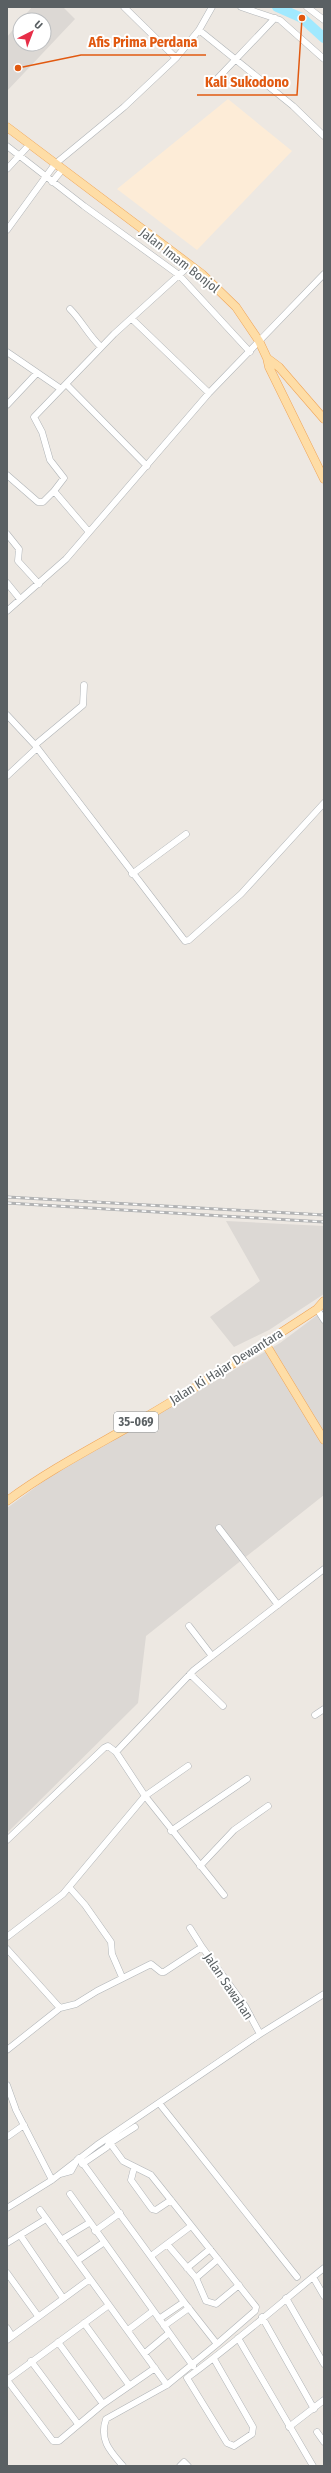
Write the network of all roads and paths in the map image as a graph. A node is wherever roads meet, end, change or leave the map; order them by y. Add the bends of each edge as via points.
1 (124, 7) edge
2 (212, 7) edge
3 (241, 7) edge
4 (310, 7) edge
5 (261, 10) edge
6 (275, 18) junction
7 (324, 20) edge
8 (199, 30) junction
9 (176, 58) junction
10 (236, 59) junction
11 (324, 59) edge
12 (216, 80) dead end
13 (7, 127) edge
14 (324, 136) edge
15 (30, 144) junction
16 (7, 146) edge
17 (19, 155) junction
18 (55, 164) junction
19 (7, 169) edge
20 (62, 170) junction
21 (44, 176) junction
22 (52, 182) junction
23 (7, 230) edge
24 (190, 265) junction
25 (179, 274) junction
26 (324, 274) edge
27 (70, 309) dead end
28 (132, 319) junction
29 (259, 341) junction
30 (101, 347) junction
31 (7, 352) edge
32 (250, 352) junction
33 (267, 358) junction
34 (37, 373) junction
35 (66, 384) junction
36 (61, 390) junction
37 (209, 393) junction
38 (7, 404) edge
39 (324, 419) edge
40 (147, 466) junction
41 (7, 475) edge
42 (324, 479) edge
43 (54, 491) junction
44 (89, 532) junction
45 (7, 534) edge
46 (7, 583) edge
47 (39, 584) junction
48 (20, 599) junction
49 (7, 612) edge
50 (84, 685) dead end
51 (7, 715) edge
52 (36, 746) junction
53 (7, 776) edge
54 (324, 803) edge
55 (186, 834) dead end
56 (132, 874) junction
57 (321, 1305) edge
58 (324, 1320) edge
59 (265, 1343) junction
60 (324, 1440) edge
61 (7, 1501) edge
62 (219, 1528) dead end
63 (324, 1569) edge
64 (278, 1605) junction
65 (189, 1626) dead end
66 (212, 1656) junction
67 (190, 1674) junction
68 (223, 1706) dead end
69 (324, 1709) edge
70 (315, 1715) dead end
71 (116, 1752) junction
72 (188, 1766) dead end
73 (247, 1779) dead end
74 (145, 1796) junction
75 (268, 1806) dead end
76 (171, 1831) junction
77 (7, 1840) edge
78 (200, 1866) junction
79 (69, 1887) junction
80 (224, 1895) dead end
81 (190, 1928) dead end
82 (7, 1937) edge
83 (202, 1947) junction
84 (7, 1949) edge
85 (122, 1977) junction
86 (324, 1994) edge
87 (64, 2006) junction
88 (260, 2034) junction
89 (7, 2050) edge
90 (7, 2088) edge
91 (159, 2103) junction
92 (24, 2125) junction
93 (135, 2127) dead end
94 (111, 2135) junction
95 (7, 2137) edge
96 (110, 2143) junction
97 (80, 2160) junction
98 (134, 2168) junction
99 (52, 2180) junction
100 (70, 2194) dead end
101 (171, 2200) junction
102 (7, 2208) edge
103 (40, 2210) dead end
104 (120, 2213) junction
105 (46, 2219) junction
106 (89, 2223) junction
107 (191, 2226) junction
108 (95, 2231) junction
109 (20, 2235) junction
110 (61, 2240) junction
111 (7, 2243) edge
112 (103, 2243) junction
113 (167, 2244) junction
114 (210, 2249) junction
115 (152, 2256) junction
116 (218, 2259) junction
117 (77, 2261) junction
118 (187, 2268) junction
119 (324, 2268) edge
120 (7, 2273) edge
121 (297, 2277) dead end
122 (313, 2277) junction
123 (196, 2278) junction
124 (90, 2279) junction
125 (239, 2285) junction
126 (324, 2295) edge
127 (64, 2298) junction
128 (286, 2298) junction
129 (184, 2302) junction
130 (109, 2305) junction
131 (189, 2308) junction
132 (153, 2311) junction
133 (38, 2316) junction
134 (262, 2317) junction
135 (159, 2319) junction
136 (84, 2323) junction
137 (164, 2326) junction
138 (7, 2328) edge
139 (128, 2330) junction
140 (169, 2333) junction
141 (10, 2338) edge
142 (238, 2338) junction
143 (58, 2342) junction
144 (217, 2344) junction
145 (145, 2353) junction
146 (214, 2359) junction
147 (32, 2361) junction
148 (324, 2364) edge
149 (193, 2366) junction
150 (155, 2368) junction
151 (7, 2380) edge
152 (129, 2385) junction
153 (167, 2385) junction
154 (324, 2400) edge
155 (103, 2404) junction
156 (314, 2408) junction
157 (78, 2424) junction
158 (289, 2427) junction
159 (317, 2432) dead end
160 (324, 2442) edge
161 (123, 2466) edge
162 (180, 2466) edge
163 (188, 2466) edge
164 (313, 2466) edge

1 - 9 street
2 - 8 street
3 - 5 street
4 - 7 street
5 - 6 street
6 - 10 street
6 - 11 street via 291,28
8 - 9 street
8 - 10 street
9 - 18 street via 124,107
10 - 12 street
10 - 14 street via 293,106
13 - 15 main road, Jalan Imam Bonjol
15 - 17 street
15 - 18 main road, Jalan Imam Bonjol
16 - 17 street
17 - 19 street
17 - 21 street
18 - 20 main road, Jalan Imam Bonjol
18 - 21 street
20 - 22 street
20 - 24 main road, Jalan Imam Bonjol
21 - 22 street
21 - 23 street
22 - 25 street
24 - 25 street
24 - 29 main road, Jalan Imam Bonjol via 236,307
25 - 28 street
25 - 32 street
26 - 29 street
27 - 30 street via 82,322 86,332
28 - 30 street
28 - 37 street
29 - 32 street
29 - 33 main road, Jalan Imam Bonjol
30 - 35 street
31 - 34 street
32 - 37 street
33 - 39 main road, Jalan Imam Bonjol via 279,367
33 - 42 main road via 269,367
34 - 36 street
34 - 38 street
35 - 36 street
35 - 40 street
36 - 43 street via 34,418 42,432 50,460 64,478
37 - 40 street
40 - 44 street
41 - 43 street via 38,502 43,502
43 - 44 street
44 - 47 street via 66,559
45 - 47 street via 19,549 18,561
46 - 48 street
47 - 48 street
48 - 49 street
50 - 52 street via 83,705
51 - 52 street
52 - 53 street
52 - 56 street
54 - 56 street via 241,894 187,941 181,939
55 - 56 street
57 - 58 street
57 - 59 main road, Jalan Ki Hajar Dewantara / 35-069
59 - 60 main road
59 - 61 main road, Jalan Ki Hajar Dewantara / 35-069 via 57,1468
62 - 64 street
63 - 64 street
64 - 66 street
65 - 66 street
66 - 67 street
67 - 68 street
67 - 71 street
69 - 70 street
71 - 74 street
71 - 77 street via 108,1746 104,1748
72 - 74 street
73 - 76 street
74 - 76 street
74 - 79 street
75 - 78 street via 234,1830
76 - 78 street
78 - 80 street
79 - 82 street
79 - 85 street via 85,1905 112,1949
81 - 83 street
83 - 85 street, Jalan Sawahan via 164,1972 151,1964
83 - 88 street, Jalan Sawahan via 245,2006
84 - 87 street
85 - 87 street, Jalan Sawahan via 76,2004
86 - 88 street
87 - 89 street, Jalan Sawahan
88 - 91 street
90 - 92 street
91 - 94 street
91 - 121 street
92 - 95 street
92 - 99 street
93 - 96 street
94 - 96 street
94 - 97 street
96 - 97 street
96 - 98 street via 123,2161
97 - 99 street via 71,2171
97 - 104 street
98 - 101 street via 151,2175
98 - 101 street via 131,2180 152,2209 156,2210
99 - 102 street
100 - 106 street
101 - 107 street
103 - 105 street
104 - 108 street
104 - 115 street
105 - 109 street
105 - 110 street
106 - 108 street
106 - 110 street
107 - 113 street
107 - 114 street
108 - 112 street
109 - 111 street
109 - 127 street
110 - 117 street
112 - 117 street
112 - 132 street
113 - 115 street
113 - 118 street
114 - 116 street
114 - 118 street
115 - 129 street
116 - 123 street
116 - 125 street
117 - 124 street
118 - 123 street
119 - 122 street
120 - 133 street
122 - 126 street
122 - 128 street
123 - 125 street via 202,2295 210,2303 216,2304
124 - 127 street
124 - 130 street
125 - 144 street via 256,2307 255,2311
127 - 133 street
128 - 134 street
128 - 148 street
129 - 131 street
129 - 135 street
130 - 136 street
130 - 139 street
131 - 137 street
131 - 144 street
132 - 135 street
132 - 139 street
133 - 141 street
134 - 142 street
134 - 156 street
135 - 137 street
136 - 143 street
136 - 152 street
137 - 140 street
138 - 141 street
139 - 145 street
140 - 145 street
140 - 149 street
142 - 146 street
142 - 158 street
143 - 147 street
143 - 155 street
144 - 149 street
145 - 150 street
146 - 146 street via 187,2378 209,2418 234,2446 254,2430
147 - 151 street
147 - 157 street
149 - 153 street
150 - 152 street
150 - 153 street
151 - 157 street via 53,2441 59,2441
152 - 155 street
153 - 161 street via 106,2419 102,2430 104,2440
154 - 156 street
155 - 157 street
156 - 158 street
158 - 164 street
159 - 160 street
162 - 163 street via 184,2462

